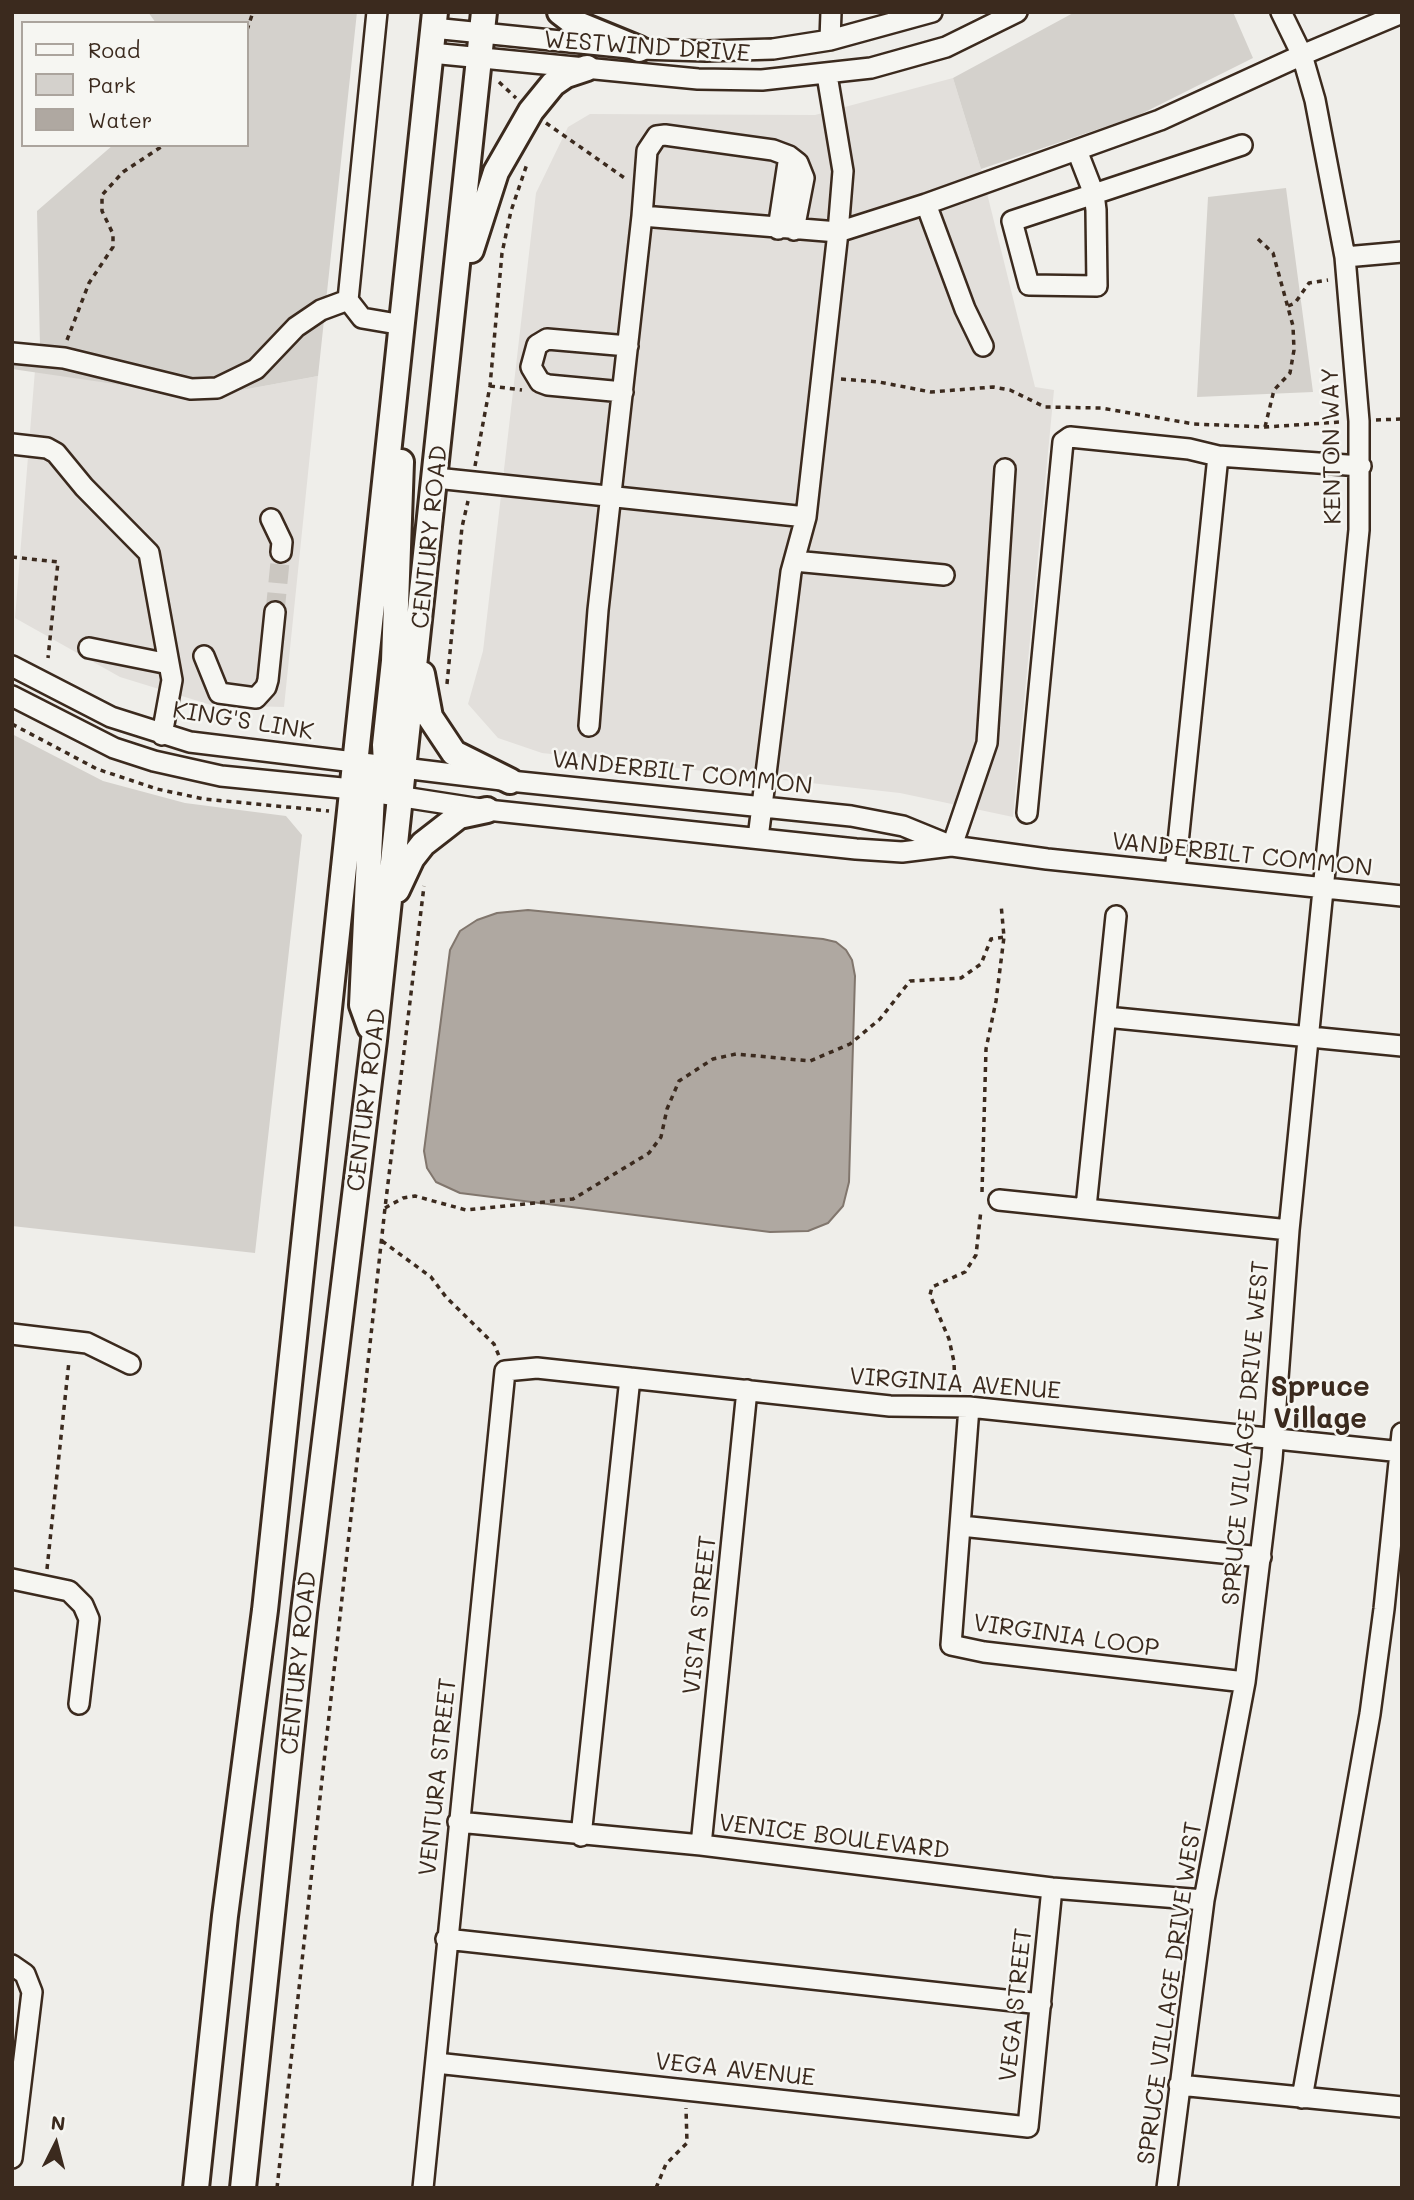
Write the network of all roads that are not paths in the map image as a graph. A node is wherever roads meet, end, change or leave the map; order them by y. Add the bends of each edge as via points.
1 (377, 12) edge
2 (561, 12) edge
3 (831, 12) edge
4 (932, 12) edge
5 (1017, 12) edge
6 (1281, 12) edge
7 (1402, 13) edge
8 (434, 20) edge
9 (483, 22) edge
10 (830, 40) junction
11 (639, 49) junction
12 (431, 53) junction
13 (1302, 55) junction
14 (479, 58) junction
15 (587, 68) junction
16 (827, 75) junction
17 (1242, 145) dead end
18 (1078, 153) dead end
19 (1094, 194) junction
20 (926, 204) junction
21 (642, 216) junction
22 (786, 230) junction
23 (838, 232) junction
24 (1402, 252) edge
25 (1346, 267) junction
26 (348, 300) junction
27 (454, 308) junction
28 (402, 334) junction
29 (628, 346) junction
30 (983, 346) dead end
31 (12, 353) edge
32 (623, 392) junction
33 (12, 444) edge
34 (1218, 456) junction
35 (1361, 466) junction
36 (1005, 469) dead end
37 (436, 478) junction
38 (611, 496) junction
39 (806, 517) junction
40 (271, 519) dead end
41 (281, 552) tunnel mouth
42 (794, 561) junction
43 (944, 575) dead end
44 (275, 612) tunnel mouth
45 (89, 648) dead end
46 (417, 649) junction
47 (204, 656) dead end
48 (169, 664) junction
49 (12, 666) edge
50 (12, 696) edge
51 (589, 726) dead end
52 (162, 735) junction
53 (355, 762) junction
54 (395, 765) junction
55 (510, 780) junction
56 (362, 791) junction
57 (400, 799) junction
58 (762, 805) junction
59 (487, 810) junction
60 (1027, 813) dead end
61 (758, 838) junction
62 (952, 846) junction
63 (1175, 872) junction
64 (1322, 888) junction
65 (1402, 896) edge
66 (388, 910) junction
67 (1116, 916) dead end
68 (1106, 1017) junction
69 (1308, 1038) junction
70 (374, 1040) junction
71 (1402, 1046) edge
72 (987, 1200) road end
73 (1086, 1207) junction
74 (1289, 1230) junction
75 (12, 1334) edge
76 (130, 1364) dead end
77 (505, 1371) joint
78 (630, 1378) junction
79 (747, 1390) junction
80 (962, 1407) junction
81 (1275, 1438) junction
82 (1401, 1445) edge
83 (961, 1526) junction
84 (1261, 1557) junction
85 (12, 1579) edge
86 (1245, 1682) junction
87 (79, 1703) dead end
88 (458, 1822) junction
89 (581, 1836) junction
90 (701, 1845) junction
91 (1052, 1888) junction
92 (1204, 1900) junction
93 (446, 1939) junction
94 (12, 1965) edge
95 (1041, 2004) junction
96 (436, 2063) junction
97 (1179, 2085) junction
98 (1302, 2098) junction
99 (1402, 2107) edge
100 (1028, 2127) joint
101 (12, 2158) edge
102 (196, 2188) edge
103 (243, 2188) edge
104 (423, 2188) edge
105 (1167, 2188) edge

1 - 26 street
2 - 11 main road via 573,22
3 - 10 street
4 - 10 street, WESTWIND DRIVE
5 - 16 street, WESTWIND DRIVE via 946,47
6 - 13 street, KENTON WAY
7 - 13 street
8 - 9 street, WESTWIND DRIVE
8 - 12 main road, CENTURY ROAD
9 - 11 street, WESTWIND DRIVE
9 - 14 main road, CENTURY ROAD
10 - 11 street, WESTWIND DRIVE via 773,49
12 - 14 street, WESTWIND DRIVE
12 - 28 main road, CENTURY ROAD
13 - 20 street via 1143,127
13 - 25 street, KENTON WAY via 1315,100
14 - 15 street, WESTWIND DRIVE
14 - 27 main road, CENTURY ROAD
15 - 16 street, WESTWIND DRIVE via 698,79
15 - 27 main road via 553,85 509,145 487,194
16 - 23 street via 843,171
17 - 19 street
18 - 19 street
19 - 19 street via 1097,286 1029,285 1012,221
20 - 23 street
20 - 30 street
21 - 22 street
21 - 22 street via 647,151 657,136 665,135 773,149 798,163 804,178
21 - 29 street
22 - 23 street
23 - 39 street
24 - 25 street
25 - 35 street, KENTON WAY
26 - 28 street via 362,318
26 - 31 street via 321,310 296,327 256,369 217,388 191,389 64,358
27 - 37 main road, CENTURY ROAD
28 - 53 main road, CENTURY ROAD
28 - 54 main road
29 - 32 street
29 - 32 street via 547,339 537,345 531,367 540,382 548,385
32 - 38 street
33 - 48 street via 56,453 149,553
34 - 35 street
34 - 60 street via 1070,437 1063,442
34 - 63 street
35 - 64 street, KENTON WAY via 1356,566
36 - 62 street via 987,743
37 - 38 street
37 - 46 main road, CENTURY ROAD
38 - 39 street
38 - 51 street
39 - 42 street
40 - 41 street via 282,542
42 - 43 street
42 - 58 street
44 - 47 street via 268,680 256,698 219,693
45 - 48 street
46 - 54 main road, CENTURY ROAD
46 - 55 main road via 430,717 454,753
48 - 52 street via 172,680
49 - 52 street, KING'S LINK via 111,717
50 - 56 street via 76,730 154,761 222,776
52 - 53 street, KING'S LINK via 227,748
53 - 54 street, KING'S LINK
53 - 56 main road via 368,776
54 - 55 street, VANDERBILT COMMON
54 - 57 main road
55 - 58 street, VANDERBILT COMMON
56 - 57 street, VANDERBILT COMMON
56 - 70 main road via 362,1005
56 - 102 main road, CENTURY ROAD
57 - 59 street, VANDERBILT COMMON
57 - 66 main road, CENTURY ROAD
58 - 61 street
58 - 62 street, VANDERBILT COMMON via 903,826
59 - 61 street, VANDERBILT COMMON
59 - 66 main road via 459,816 423,844
61 - 62 street, VANDERBILT COMMON via 902,852
62 - 63 street, VANDERBILT COMMON
63 - 64 street, VANDERBILT COMMON
64 - 65 street, VANDERBILT COMMON
64 - 69 street, SPRUCE VILLAGE DRIVE WEST
66 - 70 main road, CENTURY ROAD
67 - 68 street
68 - 69 street
68 - 73 street
69 - 71 street
69 - 74 street, SPRUCE VILLAGE DRIVE WEST
70 - 103 main road, CENTURY ROAD via 304,1612
72 - 73 street
73 - 74 street
74 - 81 street, SPRUCE VILLAGE DRIVE WEST
75 - 76 street via 107,1350
77 - 78 street, VIRGINIA AVENUE via 537,1368
77 - 88 street, VENTURA STREET
78 - 79 street, VIRGINIA AVENUE
78 - 89 street
79 - 80 street, VIRGINIA AVENUE via 890,1406
79 - 90 street, VISTA STREET
80 - 81 street, VIRGINIA AVENUE
80 - 83 street, VIRGINIA LOOP
81 - 82 street, VIRGINIA AVENUE
81 - 84 street, SPRUCE VILLAGE DRIVE WEST
82 - 98 street via 1370,1714
83 - 84 street
83 - 86 street, VIRGINIA LOOP via 951,1645 984,1653
84 - 86 street, SPRUCE VILLAGE DRIVE WEST
85 - 87 street via 69,1591 83,1605 89,1619
86 - 92 street, SPRUCE VILLAGE DRIVE WEST
88 - 89 street, VENICE BOULEVARD
88 - 93 street, VENTURA STREET
89 - 90 street, VENICE BOULEVARD
90 - 91 street, VENICE BOULEVARD
91 - 92 street, VENICE BOULEVARD
91 - 95 street, VEGA STREET
92 - 97 street, SPRUCE VILLAGE DRIVE WEST
93 - 95 street
93 - 96 street, VENTURA STREET
94 - 101 street via 26,1974 32,1992
95 - 100 street, VEGA STREET
96 - 100 street, VEGA AVENUE
96 - 104 street, VENTURA STREET
97 - 98 street
97 - 105 street, SPRUCE VILLAGE DRIVE WEST
98 - 99 street

